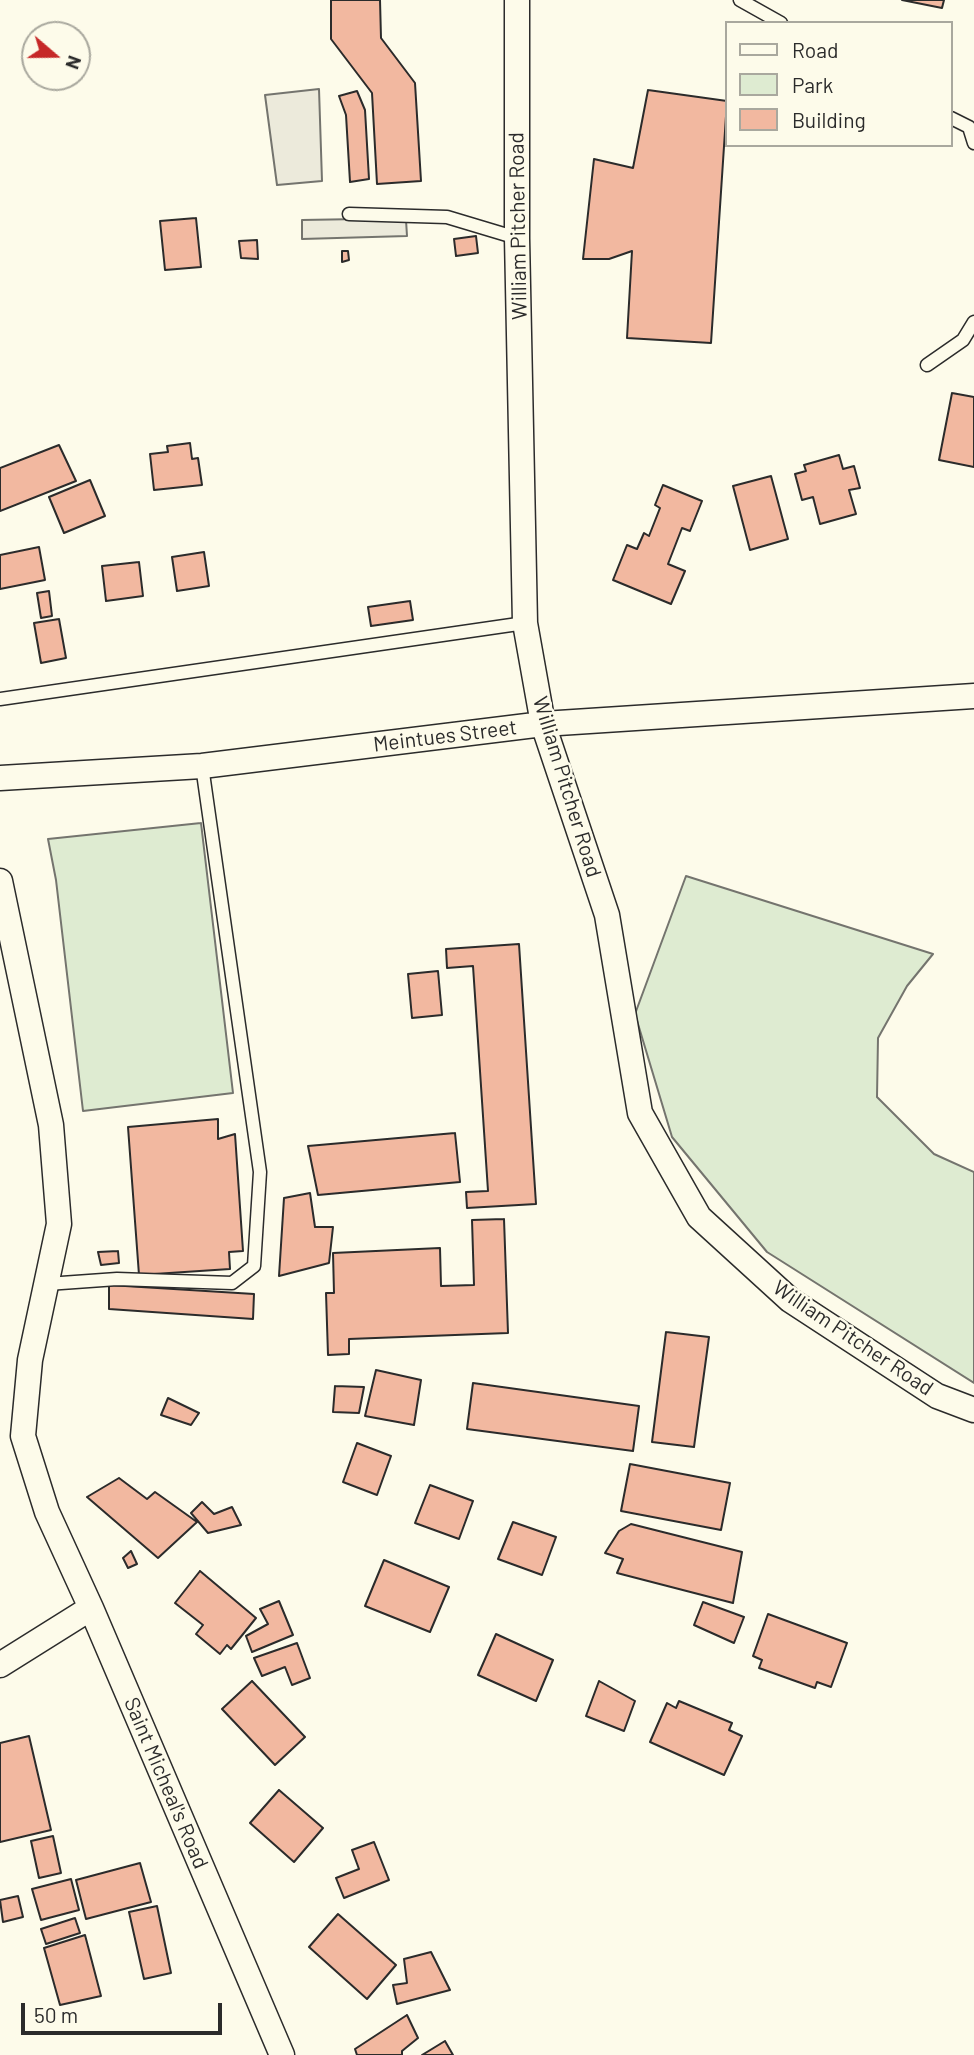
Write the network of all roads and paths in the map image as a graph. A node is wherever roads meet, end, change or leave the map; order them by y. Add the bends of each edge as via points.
1 (517, 0) edge
2 (740, 0) edge
3 (777, 21) edge
4 (953, 119) edge
5 (972, 125) edge
6 (974, 143) edge
7 (349, 214) dead end
8 (517, 239) junction
9 (974, 322) edge
10 (927, 365) dead end
11 (525, 623) junction
12 (974, 696) edge
13 (0, 699) edge
14 (543, 724) junction
15 (202, 766) junction
16 (0, 778) edge
17 (0, 881) edge
18 (47, 1284) junction
19 (974, 1410) edge
20 (91, 1608) junction
21 (0, 1665) edge
22 (282, 2055) edge

1 - 8 street, William Pitcher Road
2 - 3 lane
4 - 5 lane
5 - 6 lane
7 - 8 lane via 447,217
8 - 11 street, William Pitcher Road
9 - 10 lane via 963,340
11 - 13 lane
11 - 14 street, William Pitcher Road
12 - 14 street, Meintues Street
14 - 15 street, Meintues Street
14 - 19 street, William Pitcher Road via 607,915 640,1113 699,1217 790,1300 937,1396
15 - 16 street, Meintues Street
15 - 18 lane via 260,1172 254,1266 232,1283 117,1279
17 - 18 street, Saint Micheal's Road via 51,1125 59,1224
18 - 20 street, Saint Micheal's Road via 30,1360 23,1436 47,1512
20 - 21 street
20 - 22 street, Saint Micheal's Road

